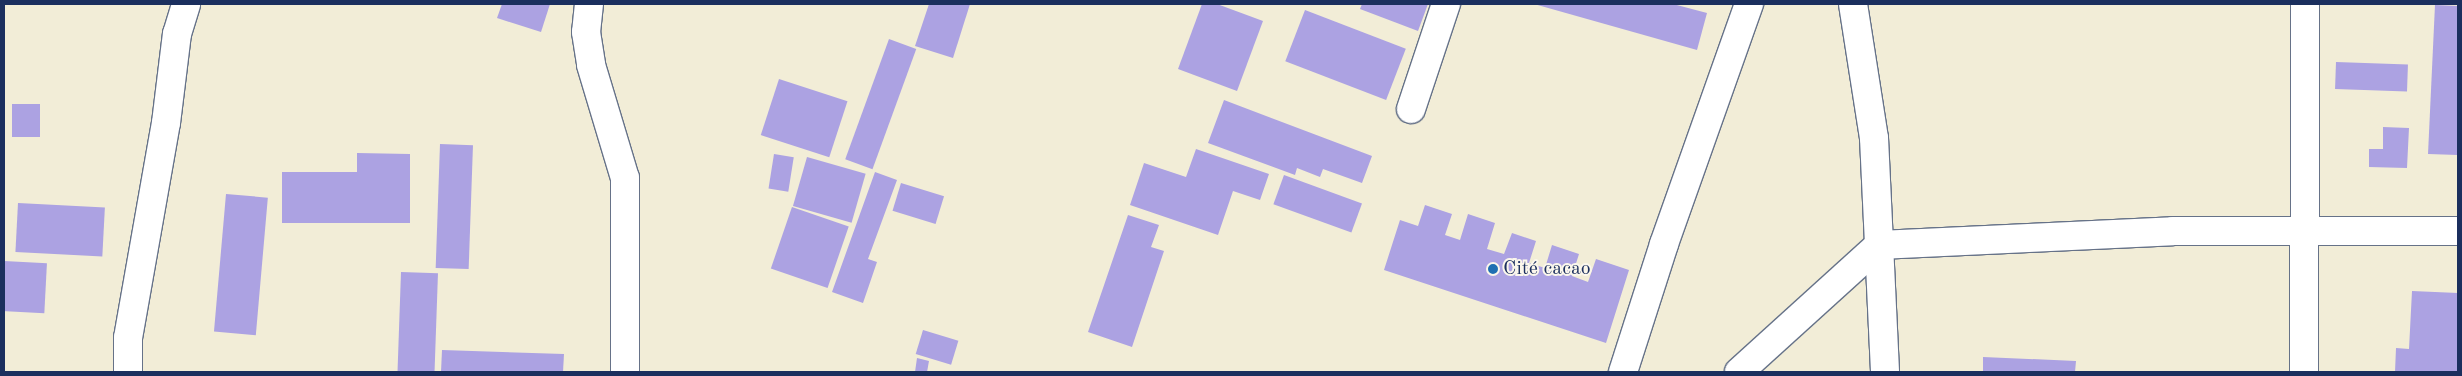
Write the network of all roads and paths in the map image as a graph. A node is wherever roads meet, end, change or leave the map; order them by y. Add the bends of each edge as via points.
1 (186, 4) edge
2 (589, 4) edge
3 (1446, 4) edge
4 (1749, 4) edge
5 (1853, 4) edge
6 (2305, 4) edge
7 (1411, 109) dead end
8 (2458, 231) edge
9 (2306, 232) junction
10 (1880, 246) junction
11 (128, 372) edge
12 (625, 372) edge
13 (1623, 372) edge
14 (1739, 372) edge
15 (1885, 372) edge
16 (2304, 372) edge

1 - 11 street via 176,34 166,123 128,338
2 - 12 street via 586,32 591,65 625,178
3 - 7 street
4 - 13 street via 1664,244
5 - 10 street via 1874,138
6 - 9 street
8 - 9 street
9 - 10 street via 2173,231
9 - 16 street
10 - 14 street
10 - 15 street

